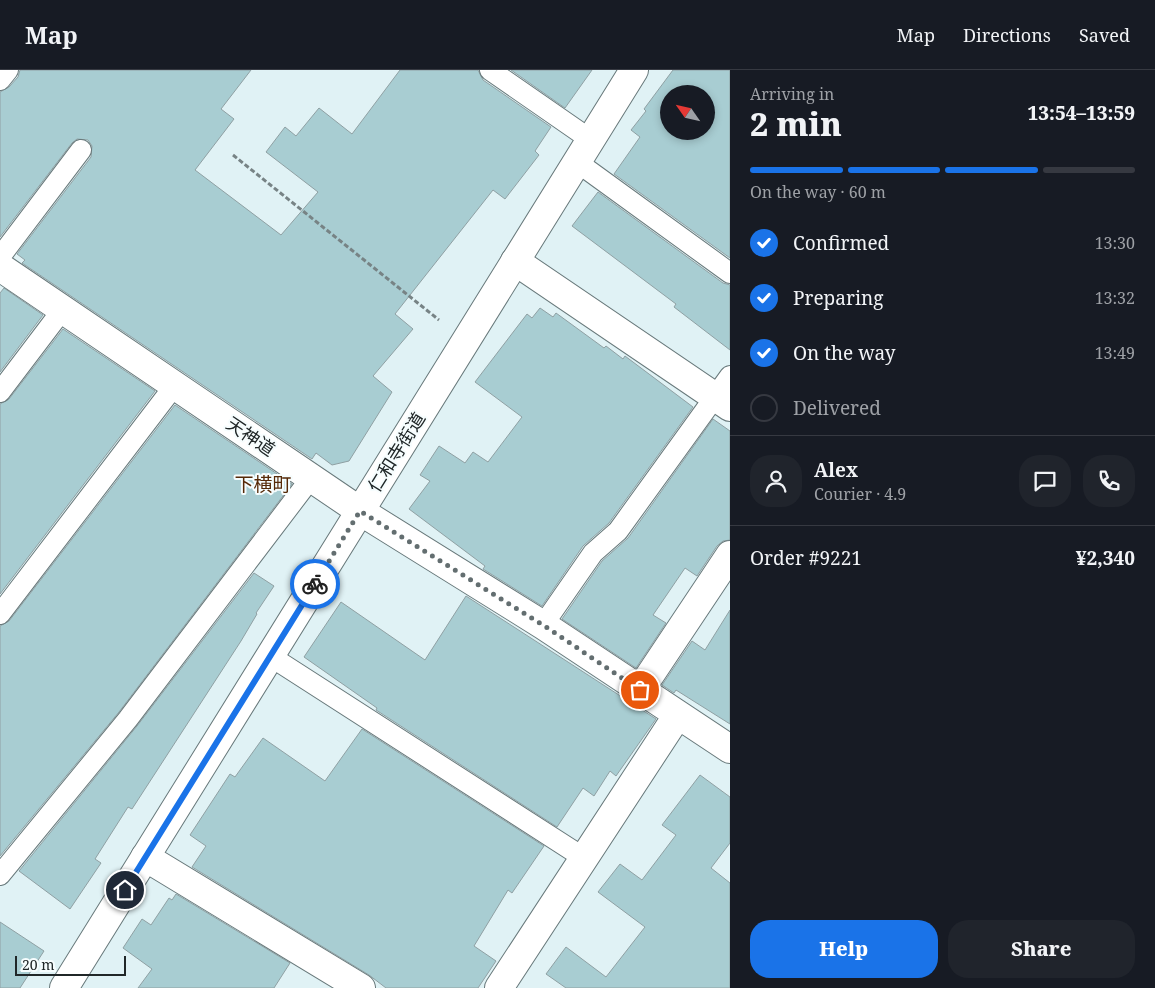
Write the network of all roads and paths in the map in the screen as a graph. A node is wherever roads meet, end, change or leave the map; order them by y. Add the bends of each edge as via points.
1 (8, 70) edge
2 (490, 70) edge
3 (634, 70) edge
4 (0, 80) edge
5 (81, 150) dead end
6 (584, 151) junction
7 (233, 155) dead end
8 (0, 257) edge
9 (515, 261) junction
10 (0, 267) edge
11 (730, 273) edge
12 (64, 308) junction
13 (466, 341) junction
14 (175, 385) junction
15 (0, 392) edge
16 (725, 393) edge
17 (311, 478) junction
18 (360, 511) junction
19 (730, 555) edge
20 (0, 614) edge
21 (543, 625) junction
22 (270, 656) junction
23 (640, 690) junction
24 (677, 716) junction
25 (730, 749) edge
26 (145, 857) junction
27 (584, 858) junction
28 (0, 875) edge
29 (64, 988) edge
30 (360, 988) edge
31 (499, 988) edge

1 - 4 lane
2 - 6 lane
3 - 6 street, 仁和寺街道
5 - 8 lane
6 - 9 street, 仁和寺街道
6 - 11 lane
7 - 13 path
9 - 13 street, 仁和寺街道
9 - 16 street
10 - 12 street, 天神道
12 - 14 street, 天神道
12 - 15 lane
13 - 18 street, 仁和寺街道
14 - 17 street, 天神道
14 - 20 lane
16 - 21 lane via 618,531 593,552
17 - 18 street, 天神道
17 - 28 lane via 128,719
18 - 21 street, 天神道
18 - 22 street, 仁和寺街道
19 - 23 street
21 - 23 street, 天神道
22 - 26 street, 仁和寺街道
22 - 27 lane
23 - 24 street, 天神道
24 - 25 street, 天神道
24 - 27 street
26 - 29 street, 仁和寺街道
26 - 30 street
27 - 31 street

